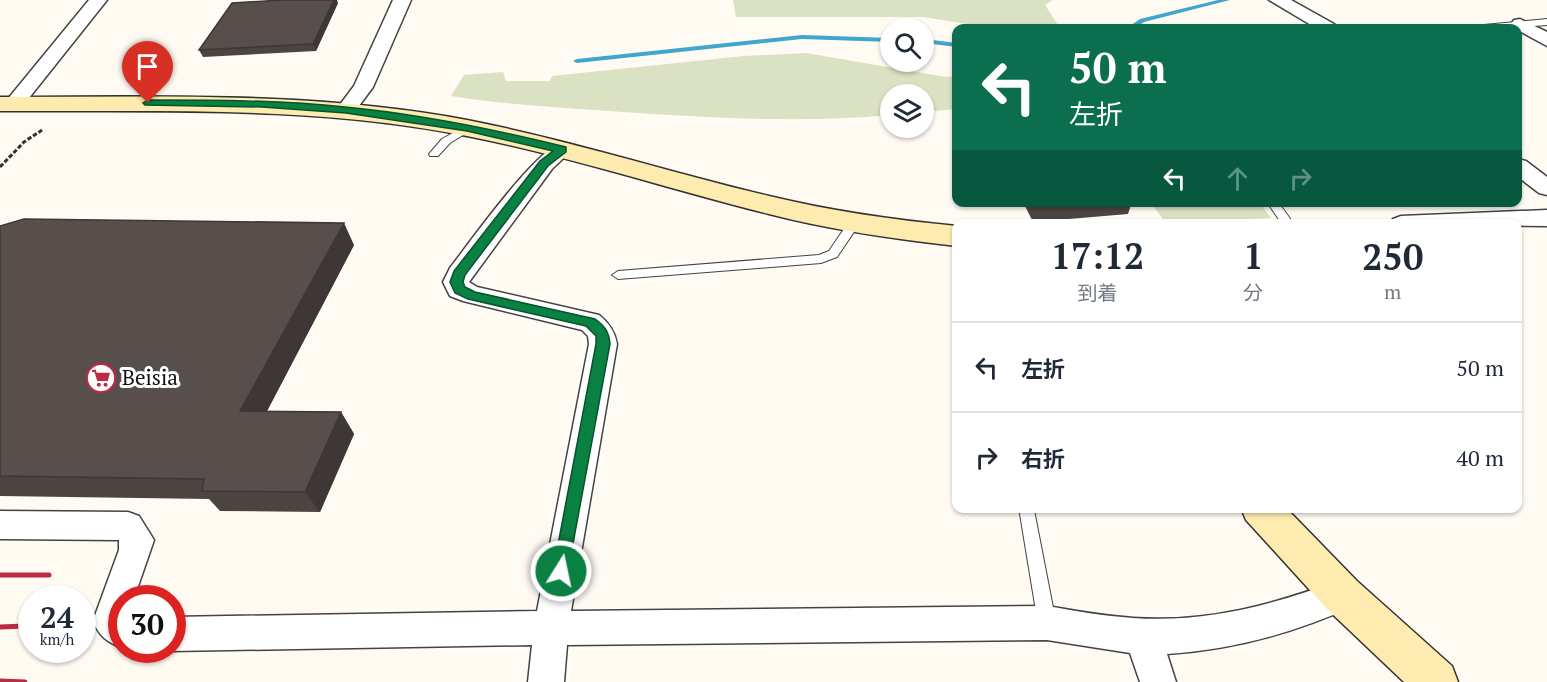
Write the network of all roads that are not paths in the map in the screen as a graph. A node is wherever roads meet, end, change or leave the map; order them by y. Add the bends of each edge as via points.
1 (98, 0) edge
2 (402, 0) edge
3 (1278, 0) edge
4 (1547, 22) edge
5 (1321, 24) edge
6 (1520, 24) edge
7 (1522, 25) edge
8 (1547, 40) edge
9 (4, 109) edge
10 (346, 110) junction
11 (467, 128) junction
12 (562, 149) junction
13 (434, 154) dead end
14 (1522, 169) edge
15 (1547, 188) edge
16 (1547, 218) edge
17 (1522, 219) edge
18 (854, 223) junction
19 (952, 235) edge
20 (618, 274) dead end
21 (1027, 513) edge
22 (1265, 513) edge
23 (0, 525) edge
24 (122, 585) edge
25 (1342, 595) junction
26 (1047, 623) junction
27 (551, 628) junction
28 (186, 634) edge
29 (1143, 636) junction
30 (546, 682) edge
31 (1158, 682) edge
32 (1436, 682) edge

1 - 9 street
2 - 10 street via 363,87
3 - 5 street
4 - 6 lane
7 - 8 street
9 - 10 street via 223,103
10 - 11 street
11 - 12 street
11 - 13 lane
12 - 18 street via 663,178
12 - 27 street via 544,164 456,282 459,290 472,296 590,322 602,336
14 - 15 street
16 - 17 street
18 - 19 street
18 - 20 lane via 833,254 821,259
21 - 26 lane
22 - 25 street
23 - 24 street via 128,526 138,540
25 - 29 street via 1319,606 1223,632
25 - 32 street
26 - 27 street
26 - 29 street
27 - 28 street
27 - 30 street
29 - 31 street

